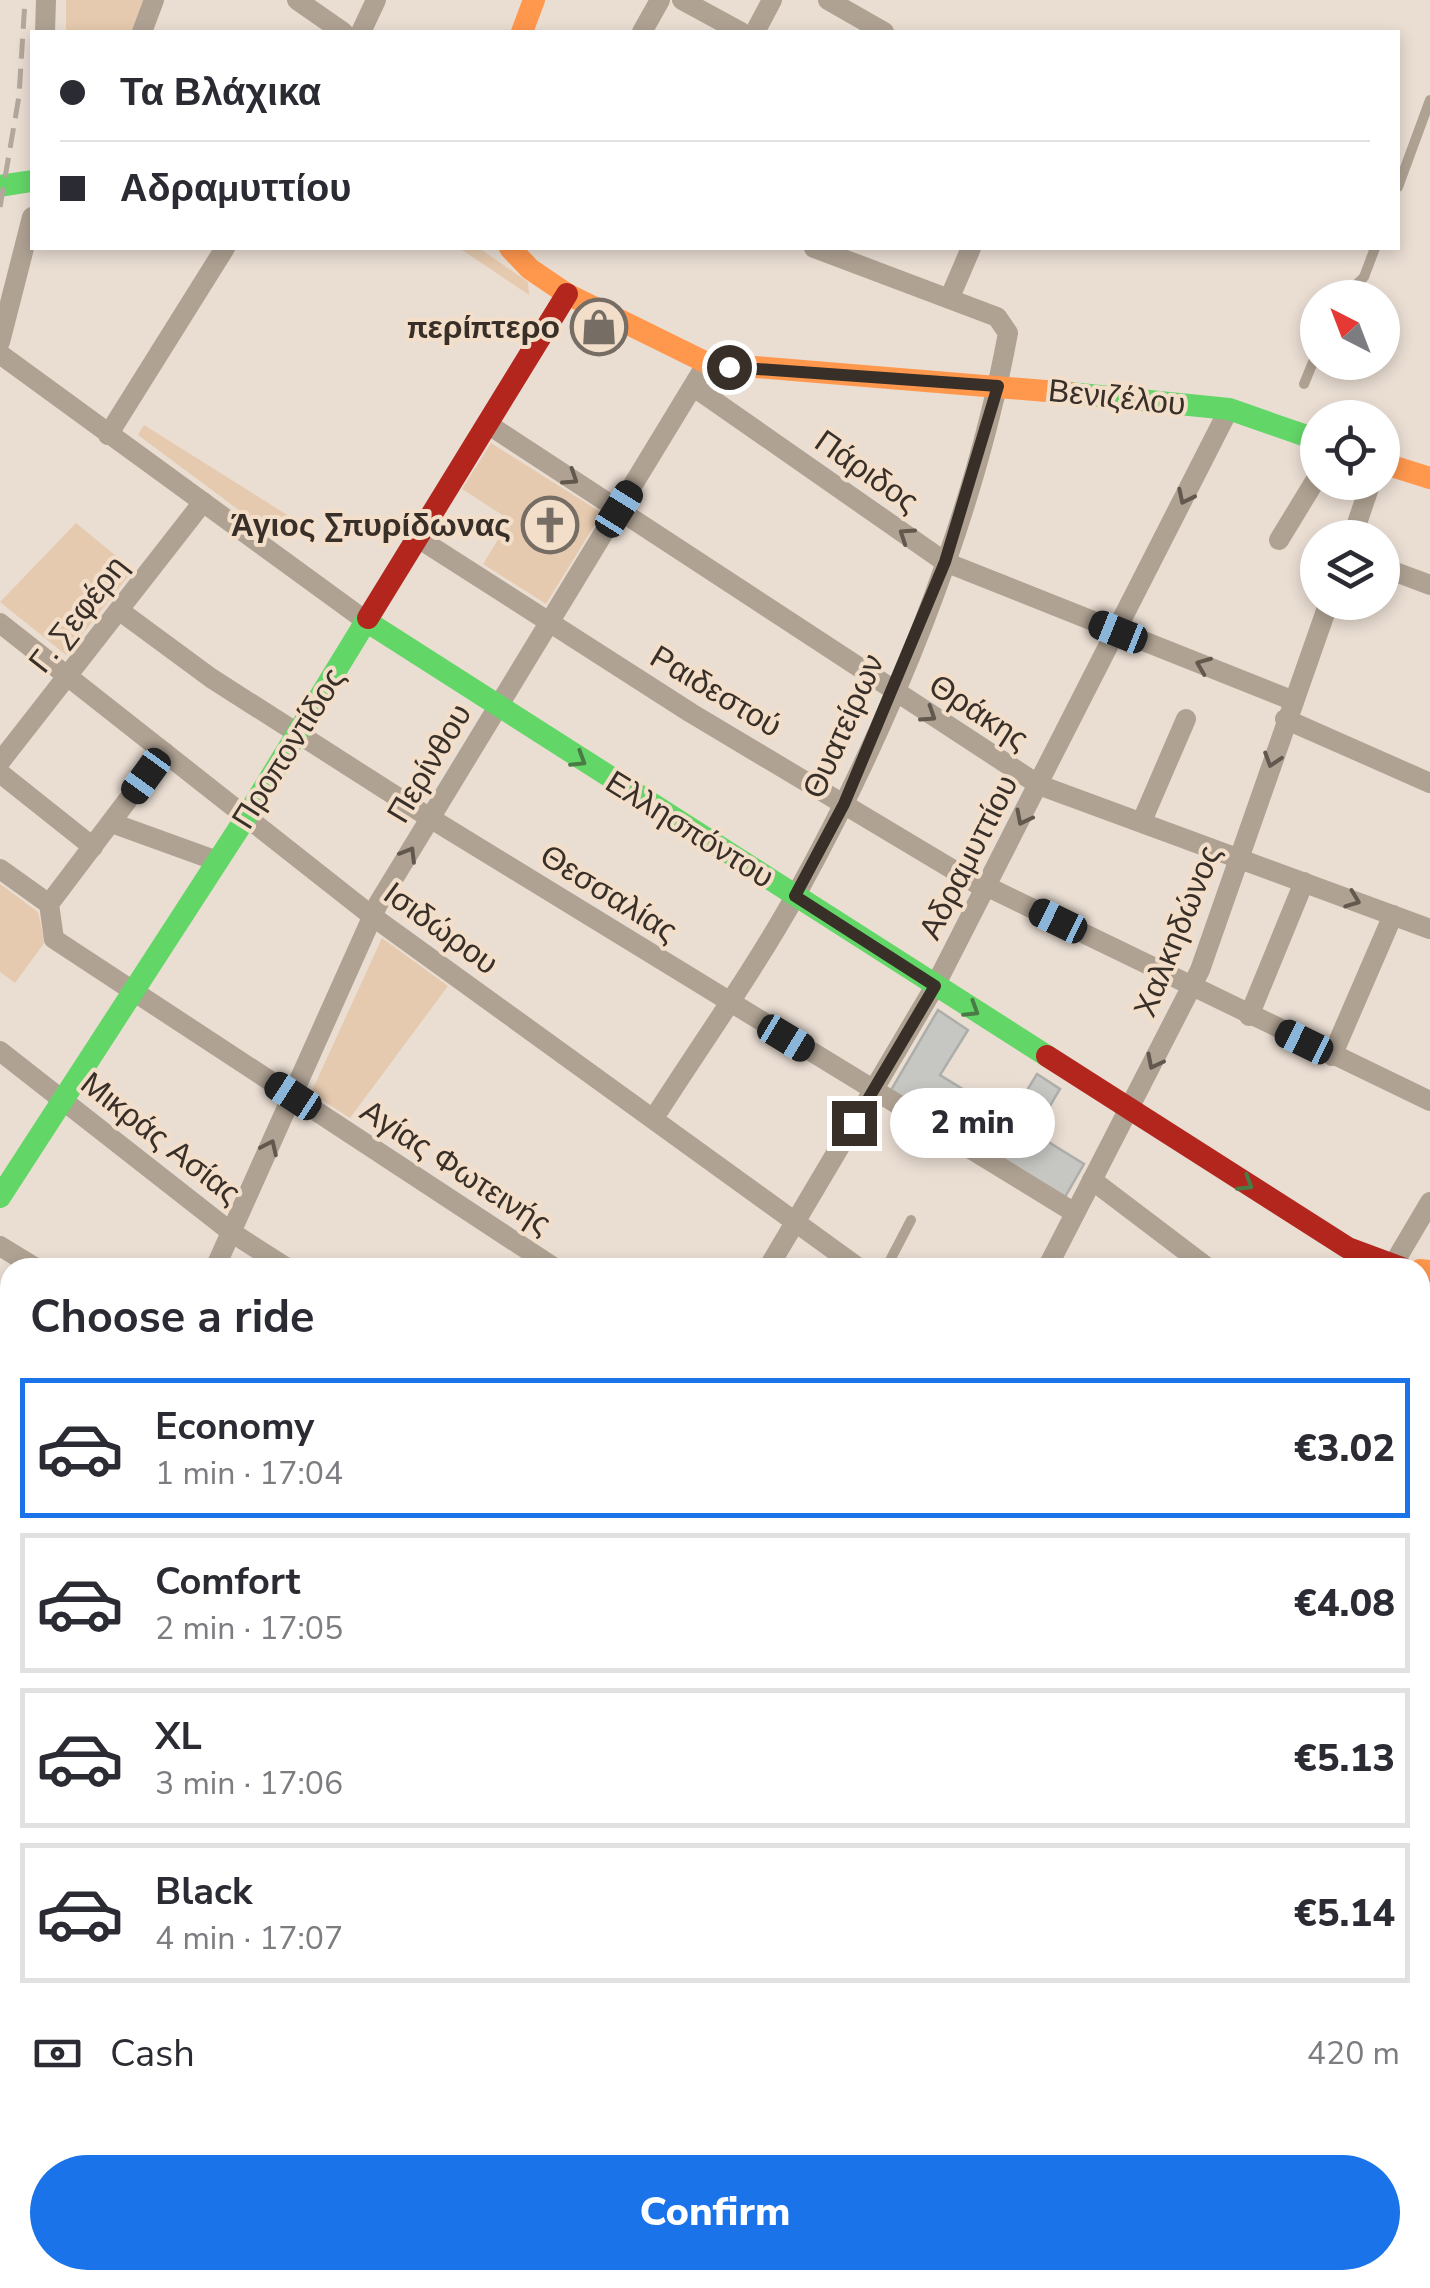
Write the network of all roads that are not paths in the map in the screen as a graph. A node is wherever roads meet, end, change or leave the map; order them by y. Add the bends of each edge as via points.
1 (46, 0) edge
2 (154, 0) edge
3 (297, 0) edge
4 (376, 0) edge
5 (534, 0) edge
6 (660, 0) edge
7 (682, 0) edge
8 (772, 0) edge
9 (828, 0) edge
10 (46, 30) edge
11 (143, 30) edge
12 (340, 30) edge
13 (362, 30) edge
14 (523, 30) edge
15 (643, 30) edge
16 (738, 30) edge
17 (756, 30) edge
18 (876, 30) edge
19 (1430, 100) edge
20 (30, 181) edge
21 (1400, 182) edge
22 (0, 186) edge
23 (30, 225) edge
24 (223, 250) edge
25 (820, 250) edge
26 (969, 250) edge
27 (1374, 250) edge
28 (515, 251) edge
29 (1361, 280) edge
30 (567, 294) junction
31 (950, 296) junction
32 (0, 342) edge
33 (0, 354) edge
34 (708, 363) junction
35 (1306, 380) edge
36 (1304, 384) dead end
37 (998, 386) junction
38 (694, 387) junction
39 (1228, 409) junction
40 (489, 425) junction
41 (1300, 434) edge
42 (108, 435) junction
43 (1400, 468) edge
44 (1430, 478) edge
45 (1303, 500) edge
46 (203, 502) junction
47 (619, 509) junction
48 (418, 538) junction
49 (1279, 540) dead end
50 (945, 562) junction
51 (1400, 575) edge
52 (1430, 586) edge
53 (120, 610) junction
54 (551, 620) junction
55 (1322, 620) edge
56 (366, 621) junction
57 (0, 622) edge
58 (1118, 632) junction
59 (69, 676) junction
60 (892, 691) junction
61 (497, 708) junction
62 (1290, 710) junction
63 (1186, 719) dead end
64 (296, 734) junction
65 (164, 752) junction
66 (0, 762) edge
67 (0, 773) edge
68 (1430, 783) edge
69 (1040, 785) junction
70 (844, 804) junction
71 (245, 818) junction
72 (430, 818) junction
73 (1142, 820) junction
74 (112, 823) junction
75 (93, 847) junction
76 (1240, 857) junction
77 (218, 861) junction
78 (0, 869) edge
79 (1304, 882) junction
80 (987, 888) junction
81 (795, 896) junction
82 (49, 904) junction
83 (1393, 915) junction
84 (372, 916) junction
85 (1430, 929) edge
86 (935, 986) junction
87 (1192, 988) junction
88 (134, 992) junction
89 (728, 1002) junction
90 (1250, 1016) junction
91 (0, 1051) edge
92 (1332, 1056) junction
93 (874, 1091) junction
94 (293, 1096) junction
95 (64, 1099) junction
96 (1430, 1101) edge
97 (1129, 1110) junction
98 (654, 1118) junction
99 (1092, 1180) junction
100 (0, 1197) edge
101 (1430, 1202) edge
102 (1075, 1214) junction
103 (797, 1220) junction
104 (911, 1220) dead end
105 (231, 1232) junction
106 (219, 1258) edge
107 (271, 1258) edge
108 (540, 1258) edge
109 (774, 1258) edge
110 (845, 1258) edge
111 (891, 1258) edge
112 (1056, 1258) edge
113 (1195, 1258) edge
114 (1371, 1258) edge
115 (1397, 1258) edge

1 - 10 street
2 - 11 street
3 - 12 street
4 - 13 street
5 - 14 street
6 - 15 street
7 - 16 street
8 - 17 street
9 - 18 street
19 - 21 lane
20 - 22 street
23 - 32 street
24 - 42 street
25 - 31 street
26 - 31 street
27 - 29 lane
28 - 30 street, Βενιζέλου
30 - 34 street, Βενιζέλου
30 - 40 street, Προποντίδος
31 - 37 street, Θυατείρων via 1006,324
33 - 42 street, Ελλησπόντου
34 - 37 street, Βενιζέλου
34 - 38 street, Περίνθου
35 - 36 lane
37 - 39 street, Βενιζέλου
37 - 50 street, Θυατείρων
38 - 47 street, Περίνθου
50 -> 38 street, Πάριδος
39 - 41 street, Βενιζέλου
39 -> 58 street, Αδραμυττίου
40 -> 47 street, Θράκης
40 - 48 street, Προποντίδος
42 - 46 street, Ελλησπόντου
43 - 44 street
45 - 49 street
46 - 53 street, Γ. Σεφέρη
46 - 56 street, Ελλησπόντου
47 - 54 street, Περίνθου
47 - 60 street, Θράκης
48 - 54 street, Ραιδεστού
48 - 56 street, Προποντίδος
50 - 58 street, Πάριδος
50 - 60 street, Θυατείρων
51 - 52 street
53 - 59 street, Γ. Σεφέρη
53 - 64 street, Θεσσαλίας
54 - 61 street, Περίνθου
54 - 70 street, Ραιδεστού
55 - 62 street, Χαλκηδώνος
56 - 61 street, Ελλησπόντου
56 - 64 street, Προποντίδος
57 - 59 street, Ισιδώρου
62 -> 58 street, Πάριδος
58 - 69 street, Αδραμυττίου
59 - 65 street, Ισιδώρου
59 - 66 street, Γ. Σεφέρη
60 -> 69 street, Θράκης
60 - 70 street, Θυατείρων
61 - 72 street, Περίνθου
61 -> 81 street, Ελλησπόντου
62 - 68 street, Πάριδος
62 -> 76 street, Χαλκηδώνος
63 - 73 street
64 - 71 street, Προποντίδος
64 - 72 street, Θεσσαλίας
65 - 71 street, Ισιδώρου
65 - 74 street
67 - 75 street
69 - 73 street, Θράκης
69 -> 80 street, Αδραμυττίου
70 - 80 street, Ραιδεστού
70 - 81 street, Θυατείρων
71 - 77 street, Προποντίδος
71 - 84 street, Ισιδώρου
84 -> 72 street, Περίνθου
72 - 89 street, Θεσσαλίας
73 - 76 street, Θράκης
74 - 75 street
74 - 77 street
75 - 82 street
76 - 79 street, Θράκης
76 - 87 street, Χαλκηδώνος
77 - 88 street, Προποντίδος
78 - 82 street
79 -> 83 street, Θράκης
79 - 90 street
80 - 86 street, Αδραμυττίου
80 - 87 street, Ραιδεστού
81 - 86 street, Ελλησπόντου
81 - 89 street, Θυατείρων
82 - 88 street, Αγίας Φωτεινής via 54,939
83 - 85 street, Θράκης
83 - 92 street
84 - 94 street, Περίνθου
84 - 98 street, Ισιδώρου
86 - 93 street, Αδραμυττίου
86 -> 97 street, Ελλησπόντου
87 - 90 street, Ραιδεστού
87 -> 97 street, Χαλκηδώνος
88 - 94 street, Αγίας Φωτεινής
88 - 95 street, Προποντίδος
89 - 93 street, Θεσσαλίας
89 - 98 street, Θυατείρων
90 - 92 street, Ραιδεστού
91 - 95 street, Μικράς Ασίας
92 - 96 street, Ραιδεστού
93 - 102 street, Θεσσαλίας
93 - 103 street, Αδραμυττίου
105 -> 94 street, Περίνθου
94 - 108 street, Αγίας Φωτεινής
95 - 100 street, Προποντίδος
95 - 105 street, Μικράς Ασίας
97 - 99 street, Χαλκηδώνος
97 -> 114 street, Ελλησπόντου
98 - 103 street, Ισιδώρου
99 - 102 street, Χαλκηδώνος
99 - 113 street
101 - 115 street
102 - 112 street, Χαλκηδώνος
103 - 109 street, Αδραμυττίου
103 - 110 street, Ισιδώρου
104 - 111 lane
105 - 106 street, Περίνθου
105 - 107 street, Μικράς Ασίας

